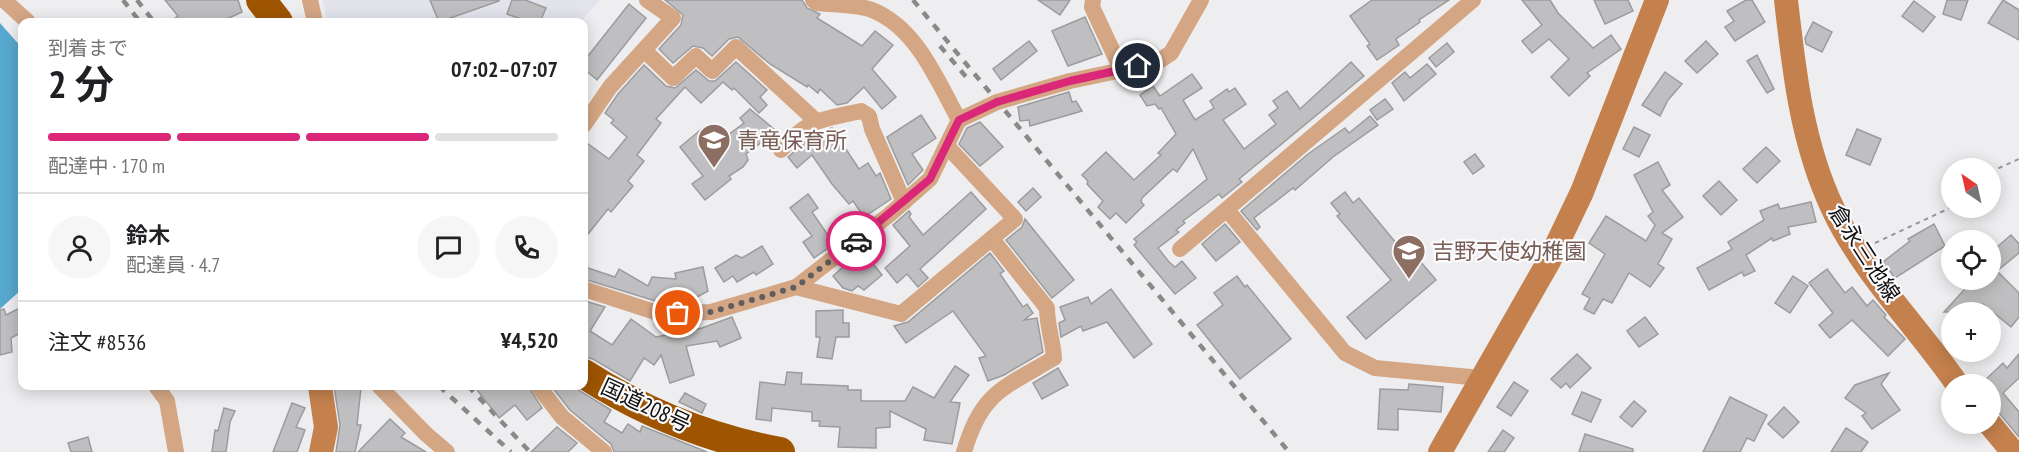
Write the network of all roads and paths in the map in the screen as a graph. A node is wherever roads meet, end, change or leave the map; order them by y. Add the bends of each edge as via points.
1 (4, 0) edge
2 (261, 0) edge
3 (310, 0) edge
4 (646, 0) edge
5 (813, 0) edge
6 (1093, 0) edge
7 (1201, 0) edge
8 (1473, 0) edge
9 (1657, 0) edge
10 (1786, 0) edge
11 (24, 18) edge
12 (275, 18) edge
13 (314, 18) edge
14 (644, 50) junction
15 (1121, 69) junction
16 (588, 119) edge
17 (815, 120) junction
18 (959, 120) junction
19 (947, 146) junction
20 (781, 150) dead end
21 (2019, 159) edge
22 (2001, 167) edge
23 (904, 202) junction
24 (1228, 211) junction
25 (1941, 212) edge
26 (992, 239) junction
27 (1875, 243) dead end
28 (1180, 249) dead end
29 (796, 287) junction
30 (588, 290) edge
31 (1950, 374) edge
32 (588, 377) edge
33 (1481, 378) junction
34 (159, 390) edge
35 (321, 390) edge
36 (383, 390) edge
37 (541, 390) edge
38 (1998, 434) edge
39 (176, 452) edge
40 (321, 452) edge
41 (447, 452) edge
42 (604, 452) edge
43 (780, 452) edge
44 (964, 452) edge
45 (1440, 452) edge
46 (2013, 452) edge

1 - 11 street
2 - 12 highway
3 - 13 street
4 - 14 street via 673,18
5 - 18 street via 871,10 898,25 922,54
6 - 15 street via 1092,7
7 - 15 street via 1171,52 1156,63
8 - 24 street
9 - 33 street via 1582,192 1549,261
10 - 31 street, 倉永三池線 via 1804,129 1833,208 1871,269
14 - 16 street via 610,87
14 - 17 street via 673,78 696,56 712,71 736,47
15 - 18 street via 997,102
17 - 20 street
17 - 23 street via 861,111 869,116
18 - 19 street
19 - 23 street via 930,179
19 - 26 street via 1015,219
21 - 22 path
23 - 29 street
24 - 28 street
24 - 33 street via 1346,353 1375,368
25 - 27 path
26 - 29 street via 901,314
26 - 44 street via 1047,308 1054,358 990,398 972,425
29 - 30 street via 711,312 661,314
32 - 43 highway, 国道208号 via 677,422
33 - 45 street
34 - 39 street via 167,401
35 - 40 street via 326,427
36 - 41 street
37 - 42 street via 562,417
38 - 46 street

